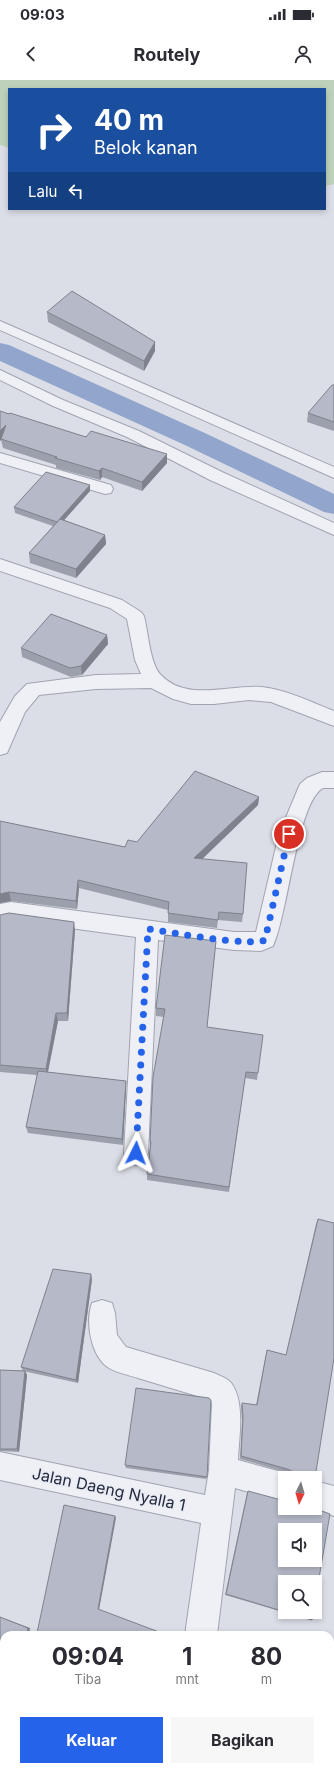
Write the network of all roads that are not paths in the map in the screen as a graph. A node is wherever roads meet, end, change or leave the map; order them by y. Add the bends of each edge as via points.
1 (0, 325) edge
2 (0, 374) edge
3 (0, 458) edge
4 (334, 473) edge
5 (105, 489) dead end
6 (334, 530) edge
7 (0, 565) edge
8 (156, 681) junction
9 (334, 719) edge
10 (0, 748) edge
11 (334, 780) edge
12 (0, 913) edge
13 (148, 929) junction
14 (136, 1153) dead end
15 (102, 1313) dead end
16 (0, 1466) edge
17 (223, 1470) junction
18 (278, 1486) edge
19 (322, 1498) edge
20 (334, 1501) edge
21 (218, 1512) junction
22 (202, 1631) edge

1 - 4 street
2 - 6 street
3 - 5 street
7 - 8 street via 116,604 135,616 144,660
8 - 9 street via 192,698 262,694 293,702
8 - 10 street via 96,682 34,689 22,700
11 - 13 street via 322,780 307,790 289,834 265,940 234,941
12 - 13 street via 11,911
13 - 14 street
15 - 17 street via 102,1327 107,1345 118,1358 214,1387 222,1393 226,1402
16 - 21 street, Jalan Daeng Nyalla 1
17 - 18 street
17 - 21 street
19 - 20 street
21 - 22 street

